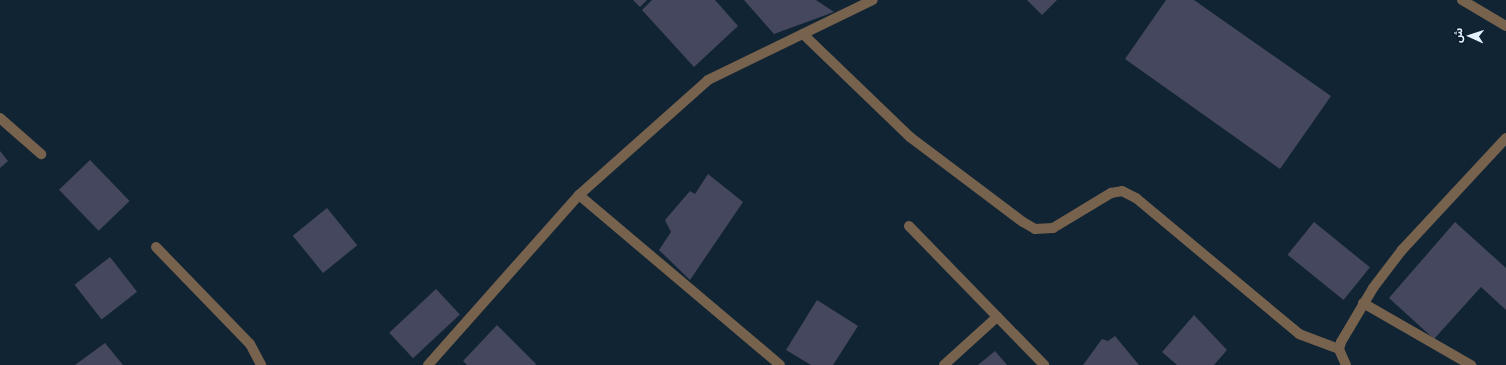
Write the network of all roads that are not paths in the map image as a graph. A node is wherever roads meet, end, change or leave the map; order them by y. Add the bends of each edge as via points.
1 (873, 0) edge
2 (1462, 0) edge
3 (860, 3) edge
4 (1506, 26) edge
5 (803, 34) junction
6 (0, 118) edge
7 (1506, 138) edge
8 (41, 154) dead end
9 (579, 195) junction
10 (909, 226) dead end
11 (156, 247) dead end
12 (1363, 303) junction
13 (997, 317) junction
14 (1339, 349) junction
15 (430, 364) edge
16 (261, 365) edge
17 (780, 365) edge
18 (944, 365) edge
19 (1044, 365) edge
20 (1346, 365) edge
21 (1471, 365) edge

1 - 3 street
2 - 4 street
3 - 5 street
5 - 9 street via 708,80
5 - 14 street via 910,137 1023,222 1035,229 1053,228 1111,193 1122,191 1136,198 1299,334
6 - 8 street
7 - 12 street via 1402,250
9 - 15 street
9 - 17 street
10 - 13 street
11 - 16 street via 250,344
12 - 14 street via 1347,326
12 - 21 street
13 - 18 street
13 - 19 street
14 - 20 street

